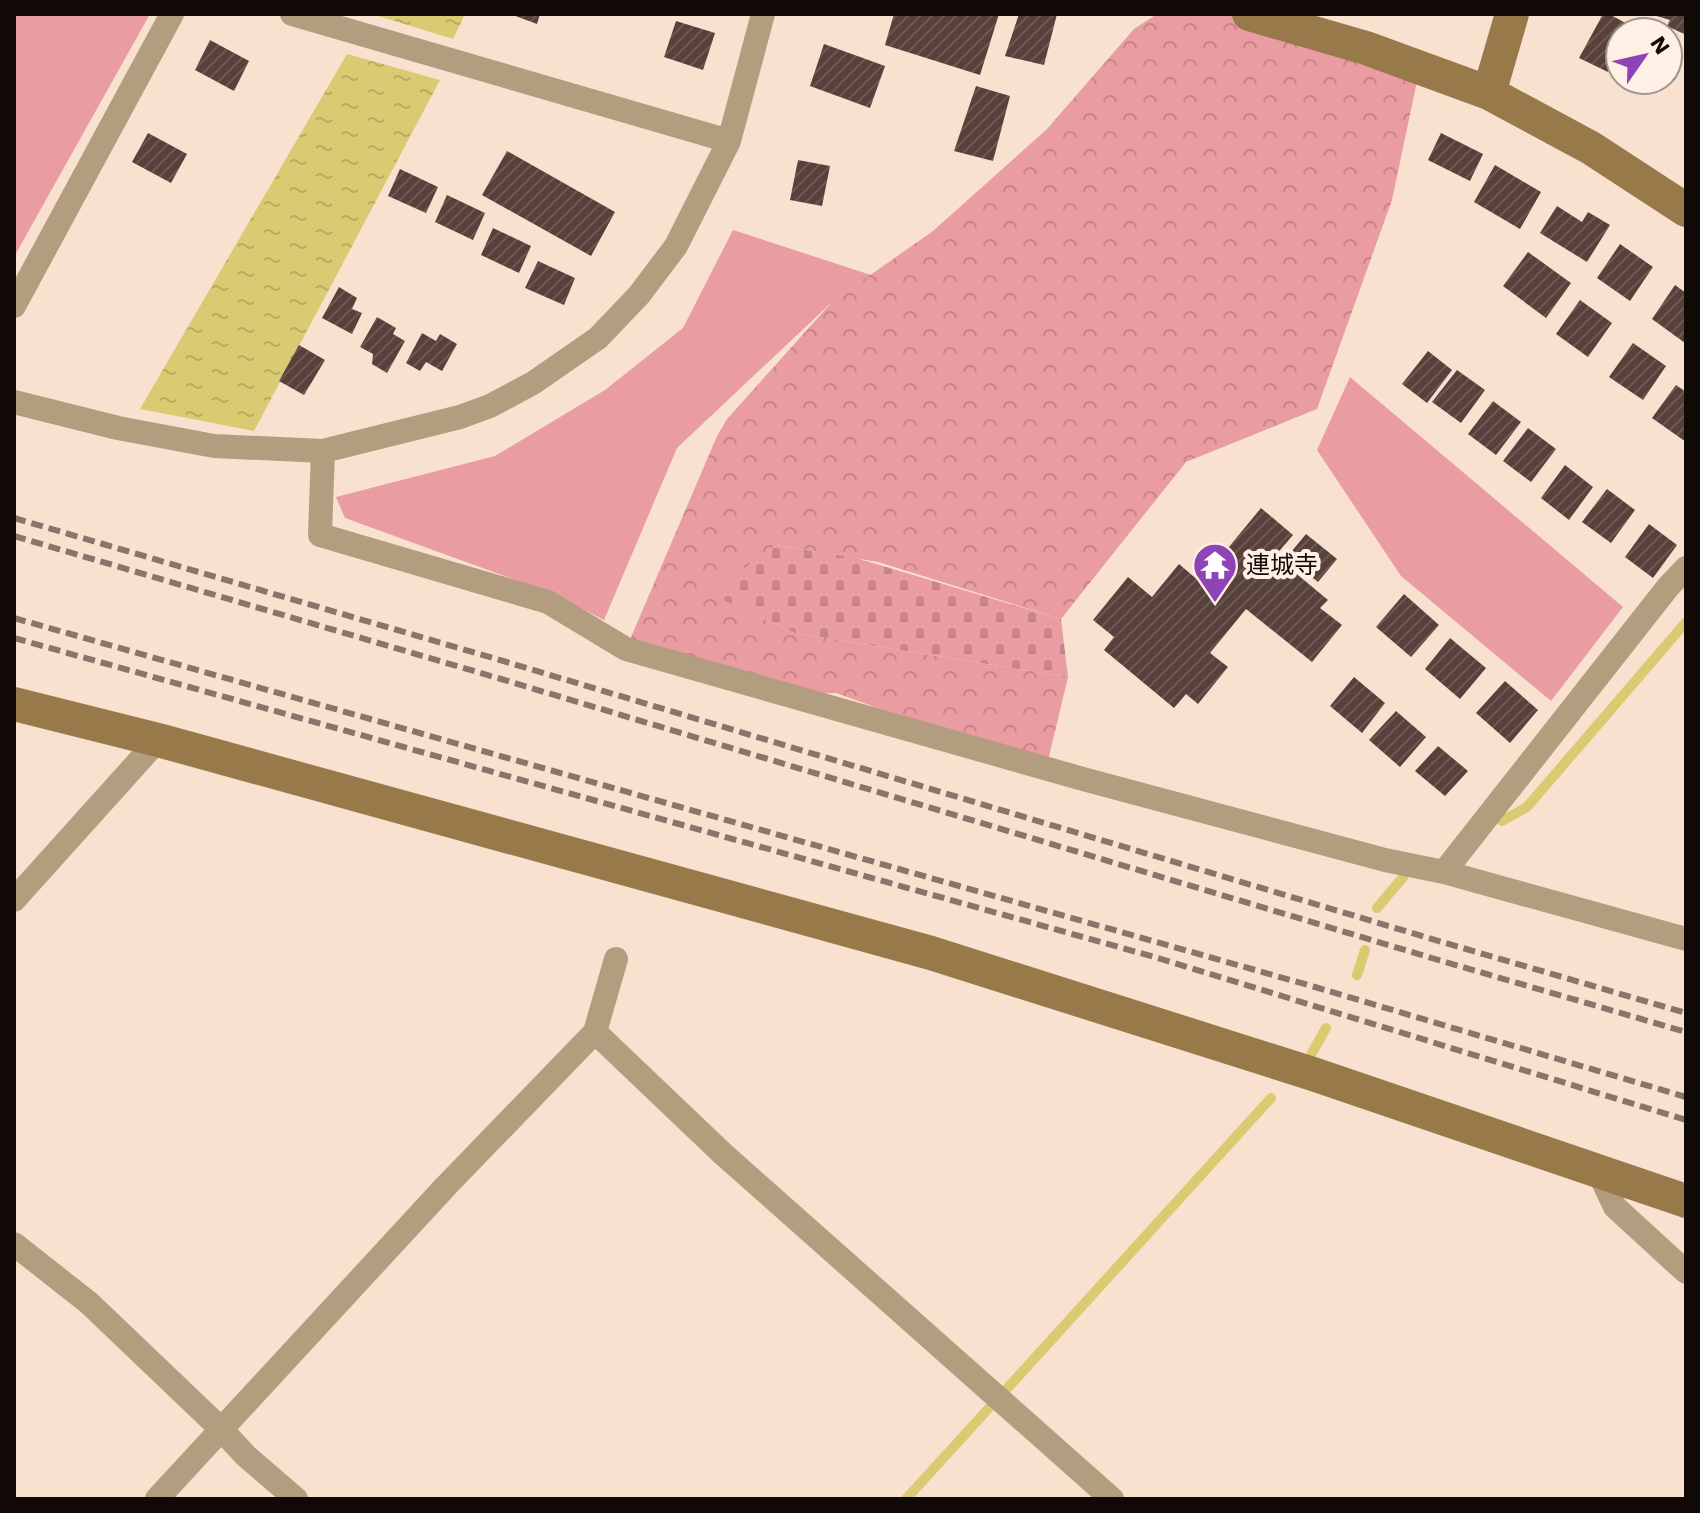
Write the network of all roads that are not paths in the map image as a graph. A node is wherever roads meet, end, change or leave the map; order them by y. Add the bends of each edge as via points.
1 (172, 14) edge
2 (292, 14) edge
3 (763, 14) edge
4 (1249, 14) edge
5 (1512, 14) edge
6 (1489, 93) junction
7 (729, 141) junction
8 (1686, 210) edge
9 (14, 306) edge
10 (14, 402) edge
11 (323, 451) junction
12 (1686, 568) edge
13 (14, 704) edge
14 (158, 740) junction
15 (1444, 872) junction
16 (14, 900) edge
17 (1686, 939) edge
18 (616, 959) dead end
19 (595, 1032) junction
20 (1598, 1171) junction
21 (1686, 1201) edge
22 (14, 1244) edge
23 (1686, 1272) edge
24 (221, 1429) junction
25 (157, 1499) edge
26 (296, 1499) edge
27 (1112, 1499) edge

1 - 9 street
2 - 7 street
3 - 7 street
4 - 6 street via 1366,48
5 - 6 street
6 - 8 street via 1591,148
7 - 11 street via 676,246 598,338 490,406
10 - 11 street via 214,446
11 - 15 street via 320,535 548,602 626,649 1098,783
12 - 15 street
13 - 14 street
14 - 16 street
14 - 20 street via 931,953
15 - 17 street
18 - 19 street
19 - 24 street
19 - 27 street via 722,1153
20 - 21 street
20 - 23 street via 1615,1207
22 - 24 street via 89,1303
24 - 25 street
24 - 26 street

